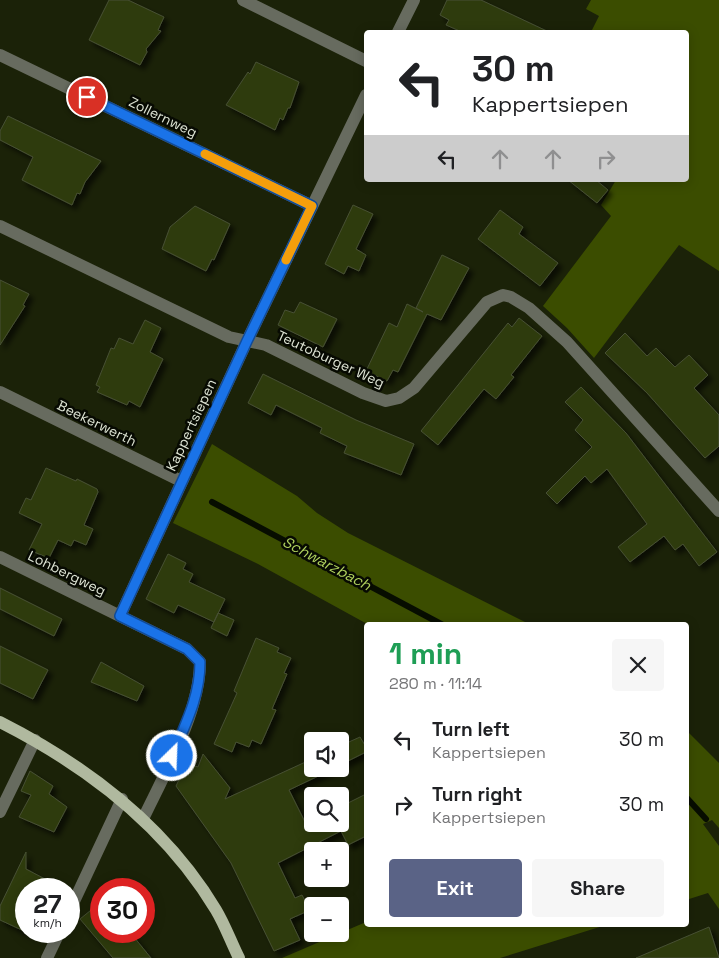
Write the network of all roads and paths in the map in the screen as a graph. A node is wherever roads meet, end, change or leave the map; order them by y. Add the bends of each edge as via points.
1 (243, 0) edge
2 (414, 0) edge
3 (399, 30) edge
4 (0, 55) edge
5 (364, 60) edge
6 (364, 98) edge
7 (312, 206) junction
8 (0, 226) edge
9 (247, 341) junction
10 (0, 392) edge
11 (181, 481) junction
12 (719, 511) edge
13 (0, 557) edge
14 (120, 616) junction
15 (0, 722) edge
16 (35, 740) junction
17 (122, 799) junction
18 (0, 812) edge
19 (143, 818) junction
20 (80, 889) edge
21 (54, 943) edge
22 (47, 958) edge
23 (239, 958) edge

1 - 5 street
2 - 3 street
4 - 7 street, Zollernweg
6 - 7 street, Kappertsiepen
7 - 9 street, Kappertsiepen
8 - 9 street, Teutoburger Weg via 229,337
9 - 11 street, Kappertsiepen
9 - 12 street, Teutoburger Weg via 266,345 386,401 399,398 414,388 487,302 503,295 511,297 529,308 566,342
10 - 11 street, Beekerwerth
11 - 14 street, Kappertsiepen
13 - 14 street, Lohbergweg
14 - 19 street via 187,649 200,662 200,681 194,706
15 - 16 main road
16 - 17 main road
16 - 18 street
17 - 19 main road
17 - 20 street
19 - 23 main road via 182,860 216,910
21 - 22 street

